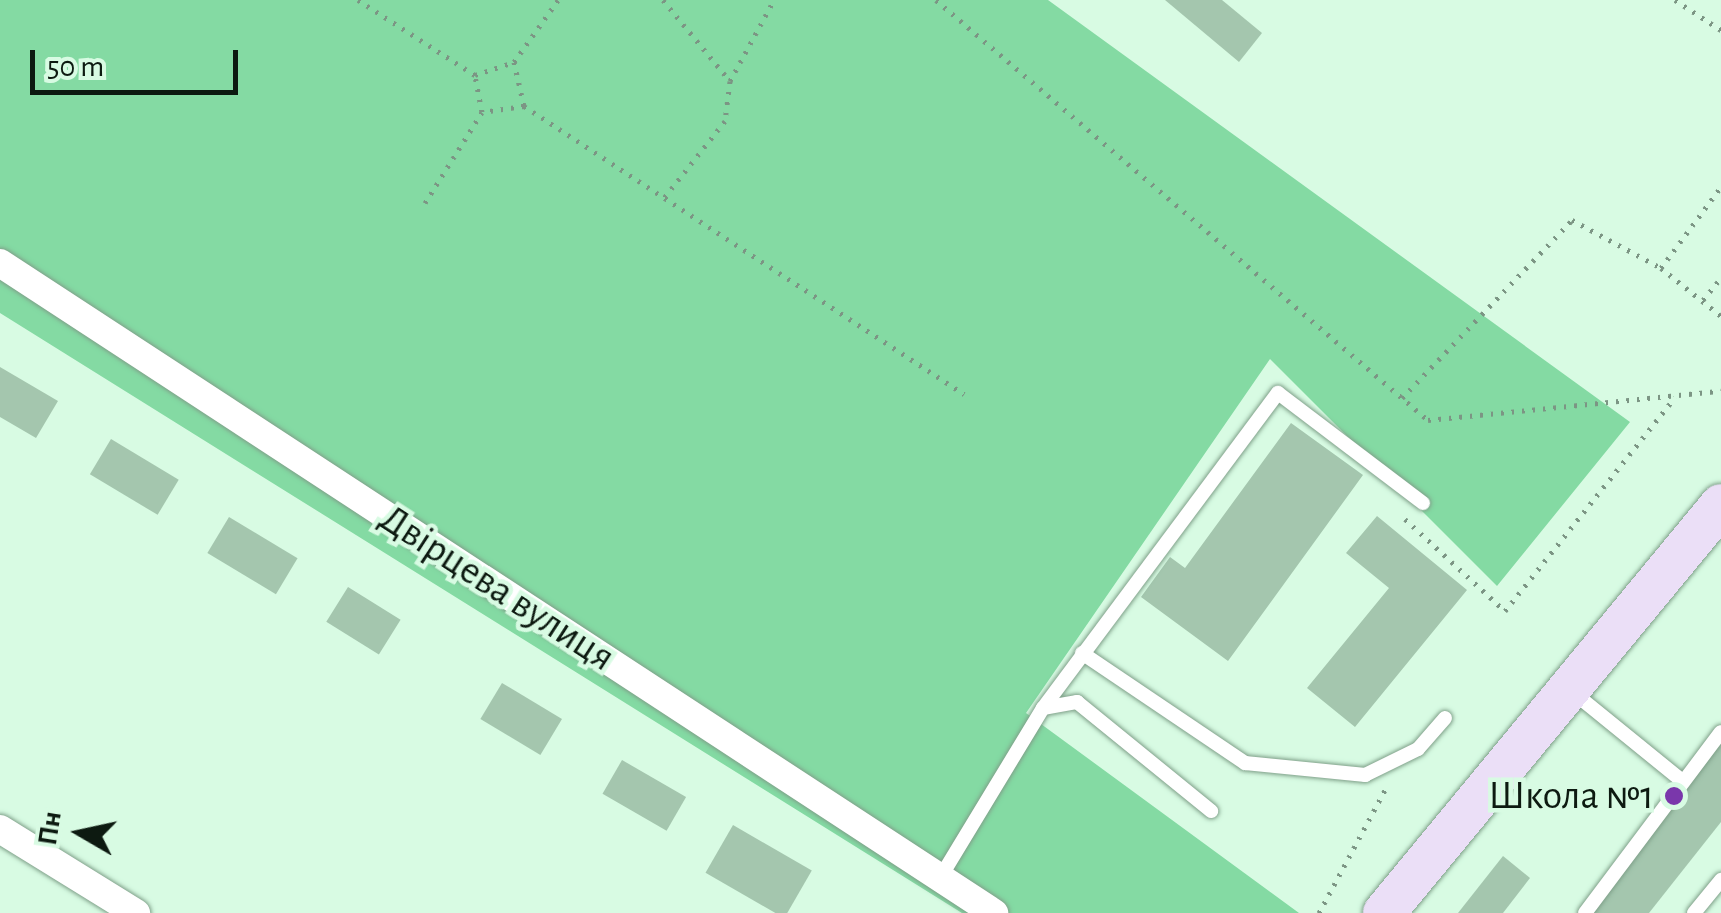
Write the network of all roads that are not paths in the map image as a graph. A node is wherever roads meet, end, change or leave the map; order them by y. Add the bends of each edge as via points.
1 (0, 263) edge
2 (1422, 503) dead end
3 (1721, 504) edge
4 (1082, 653) junction
5 (1570, 689) junction
6 (1043, 708) junction
7 (1445, 718) dead end
8 (1721, 732) edge
9 (1681, 780) junction
10 (1211, 811) dead end
11 (0, 829) edge
12 (940, 878) junction
13 (1721, 880) edge
14 (136, 913) edge
15 (994, 913) edge
16 (1384, 913) edge
17 (1585, 913) edge
18 (1694, 913) edge

1 - 12 street, Двірцева вулиця
2 - 4 lane via 1278,393
3 - 5 main road
4 - 6 lane
4 - 7 lane via 1245,763 1364,775 1402,757
5 - 9 lane
5 - 16 main road
6 - 10 lane via 1078,702
6 - 12 lane
8 - 9 lane
9 - 17 lane
11 - 14 street
12 - 15 street, Двірцева вулиця
13 - 18 lane

